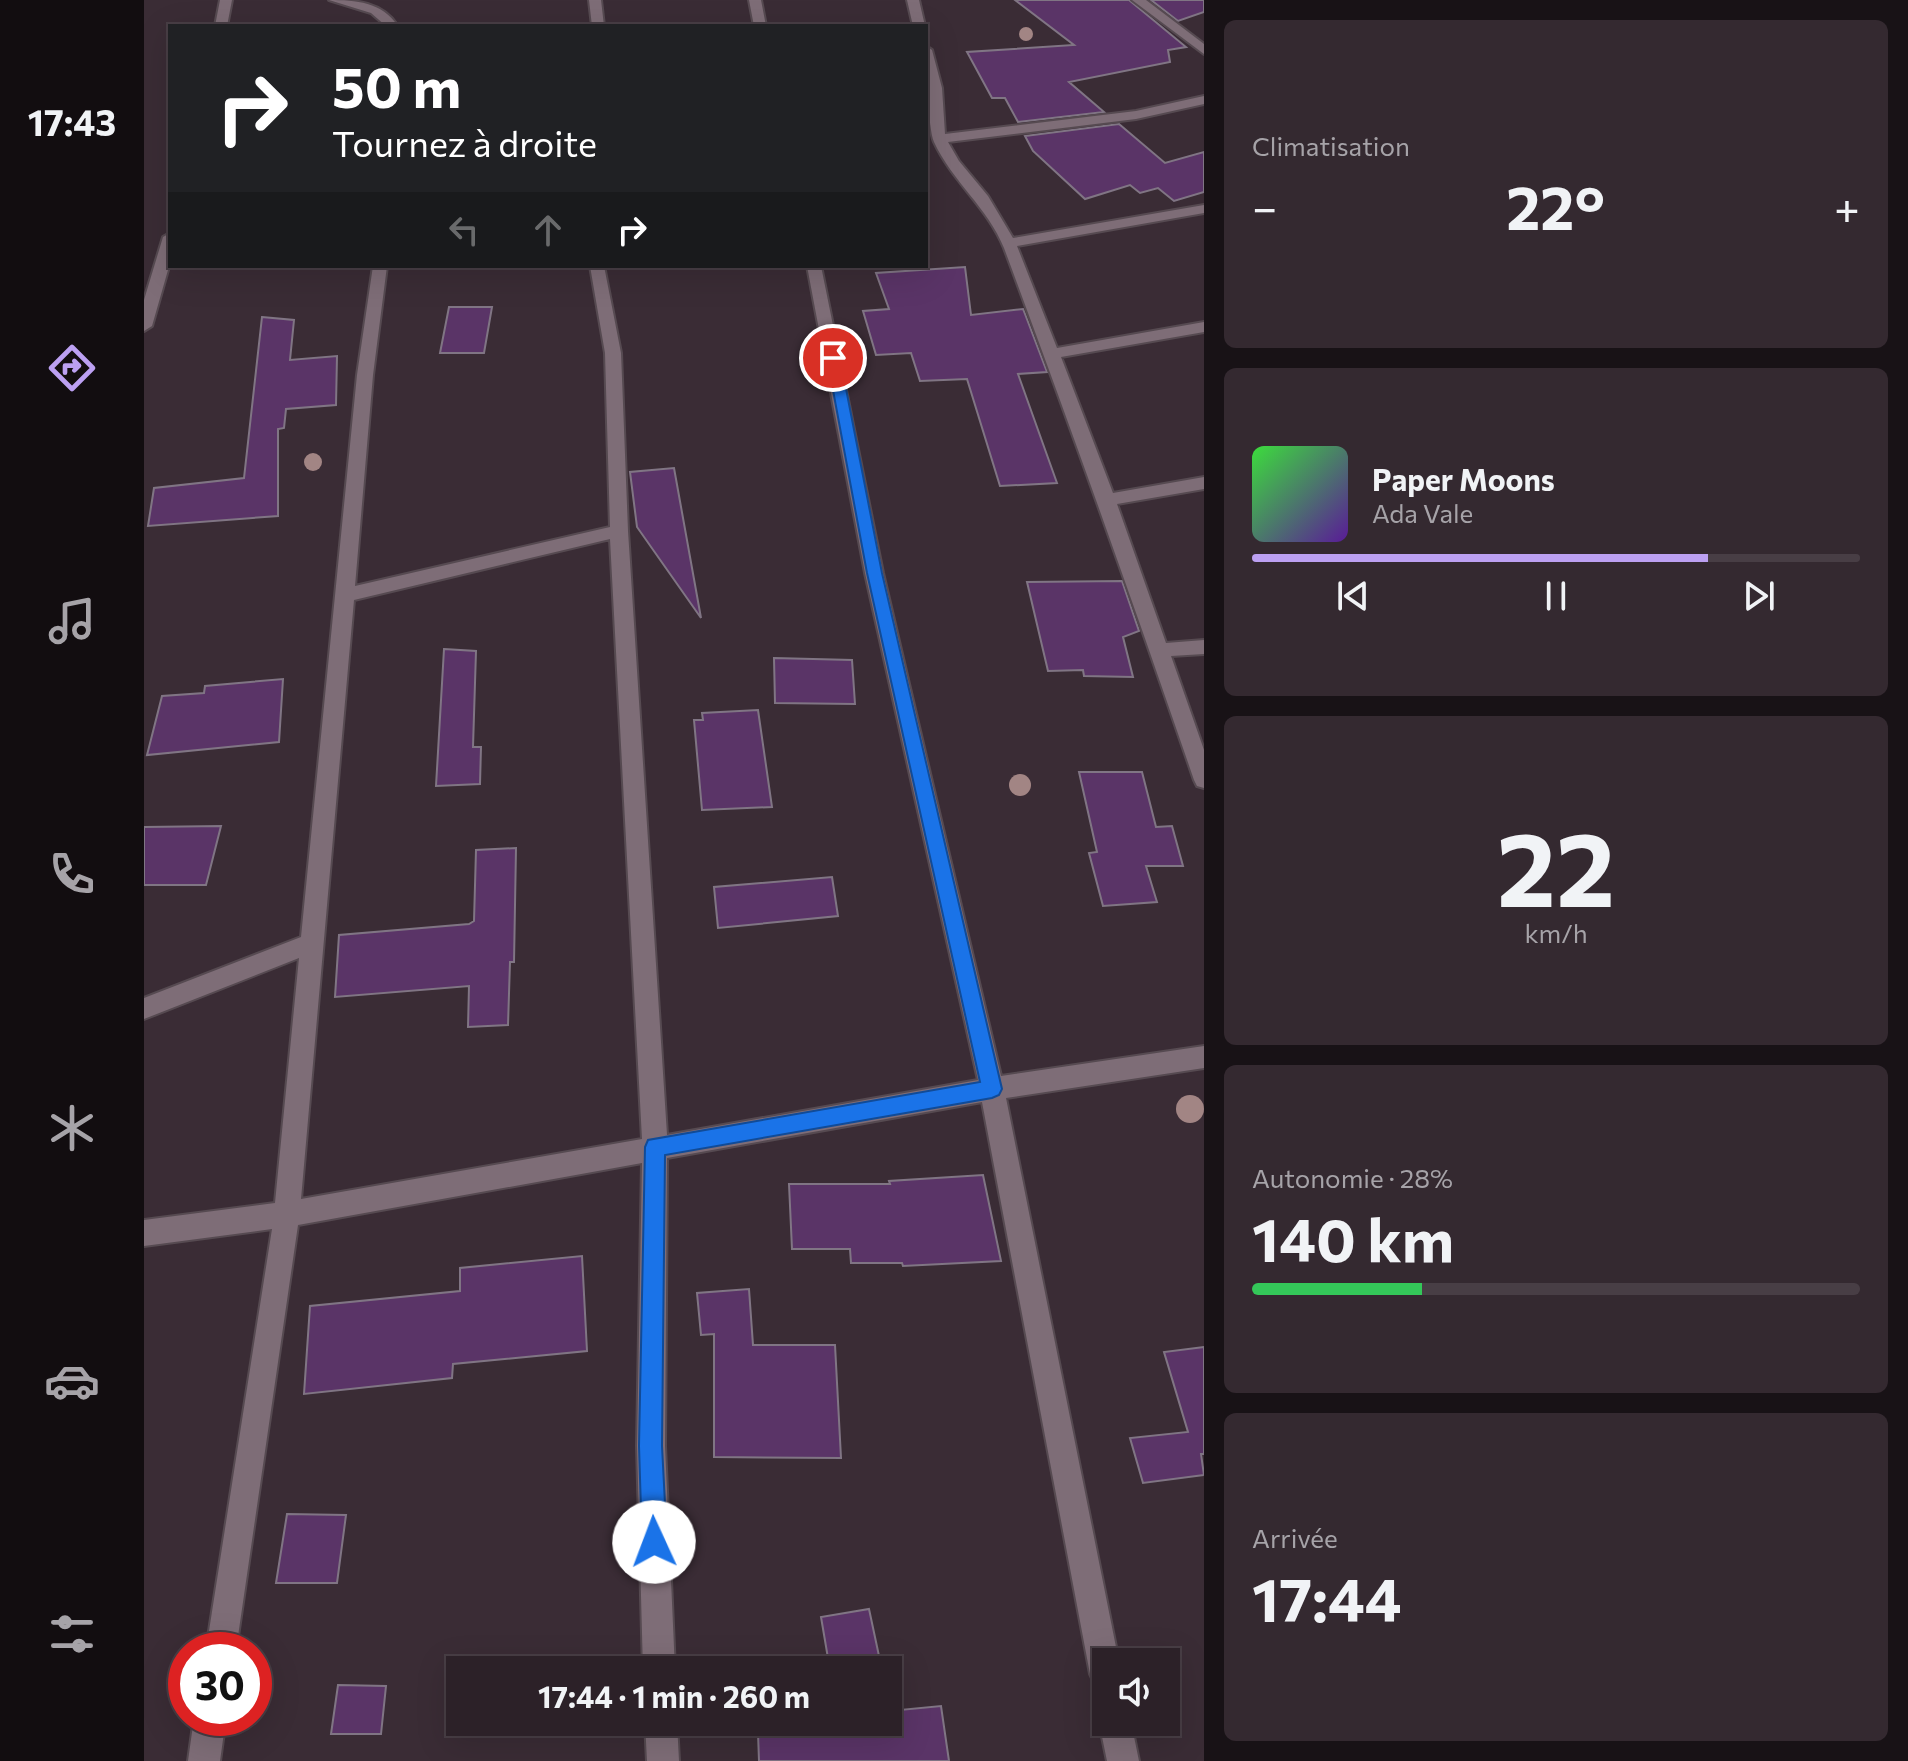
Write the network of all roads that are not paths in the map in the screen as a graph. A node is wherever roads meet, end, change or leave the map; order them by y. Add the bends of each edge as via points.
1 (226, 0) edge
2 (335, 0) edge
3 (595, 0) edge
4 (756, 0) edge
5 (913, 0) edge
6 (1138, 0) edge
7 (221, 24) edge
8 (391, 24) edge
9 (598, 24) edge
10 (760, 24) edge
11 (919, 24) edge
12 (1204, 50) edge
13 (928, 58) edge
14 (1204, 100) edge
15 (939, 139) junction
16 (1204, 209) edge
17 (1009, 243) junction
18 (168, 244) edge
19 (380, 268) edge
20 (597, 268) edge
21 (814, 268) edge
22 (144, 326) edge
23 (1204, 327) edge
24 (1053, 354) junction
25 (1204, 483) edge
26 (1107, 500) junction
27 (619, 531) junction
28 (345, 595) junction
29 (1204, 647) edge
30 (1161, 650) junction
31 (1204, 780) edge
32 (312, 943) junction
33 (144, 1009) edge
34 (1204, 1057) edge
35 (992, 1089) junction
36 (655, 1147) junction
37 (287, 1214) junction
38 (144, 1233) edge
39 (224, 1632) edge
40 (1101, 1648) edge
41 (658, 1656) edge
42 (207, 1736) edge
43 (662, 1736) edge
44 (1118, 1736) edge
45 (204, 1761) edge
46 (663, 1761) edge
47 (1123, 1761) edge

1 - 7 street
2 - 8 street via 369,8
3 - 9 street
4 - 10 street
5 - 11 street
6 - 12 street
13 - 15 street
14 - 15 street via 1136,115
15 - 17 street
16 - 17 street
17 - 24 street
18 - 22 street
19 - 28 street
20 - 27 street via 613,353
21 - 35 street via 874,573
23 - 24 street
24 - 26 street
25 - 26 street
26 - 30 street
27 - 28 street
27 - 36 street
28 - 32 street
29 - 30 street
30 - 31 street
32 - 33 street
32 - 37 street
34 - 35 street
35 - 36 street
35 - 40 street
36 - 37 street
36 - 41 street via 651,1446
37 - 38 street
37 - 39 street
42 - 45 street
43 - 46 street
44 - 47 street

